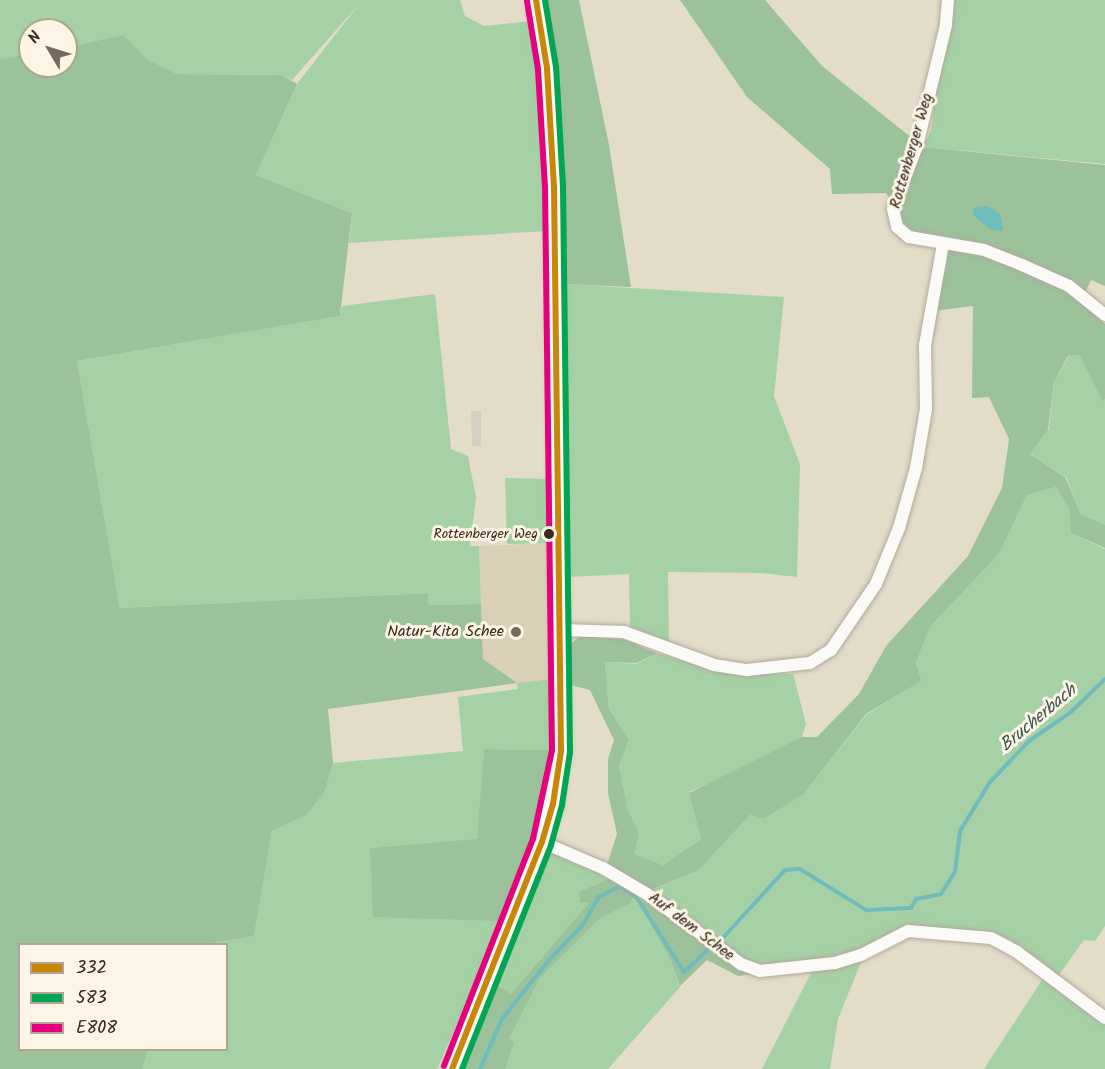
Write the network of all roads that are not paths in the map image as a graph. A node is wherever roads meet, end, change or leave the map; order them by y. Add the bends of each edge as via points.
1 (536, 0) edge
2 (948, 0) edge
3 (943, 244) junction
4 (1105, 315) edge
5 (562, 630) junction
6 (542, 842) junction
7 (1105, 1018) edge
8 (452, 1069) edge

1 - 5 main road via 548,78 554,187
2 - 3 street, Rottenberger Weg via 946,25 917,146 893,209 902,232
3 - 4 street via 984,250 1022,265 1069,286
3 - 5 street via 925,345 926,409 916,468 899,528 876,584 831,650 810,663 747,670 714,665 624,632
5 - 6 main road via 559,769
6 - 7 street, Auf dem Schee via 603,868 647,894 741,964 760,971 835,963 861,955 908,931 991,938 1017,952
6 - 8 main road

